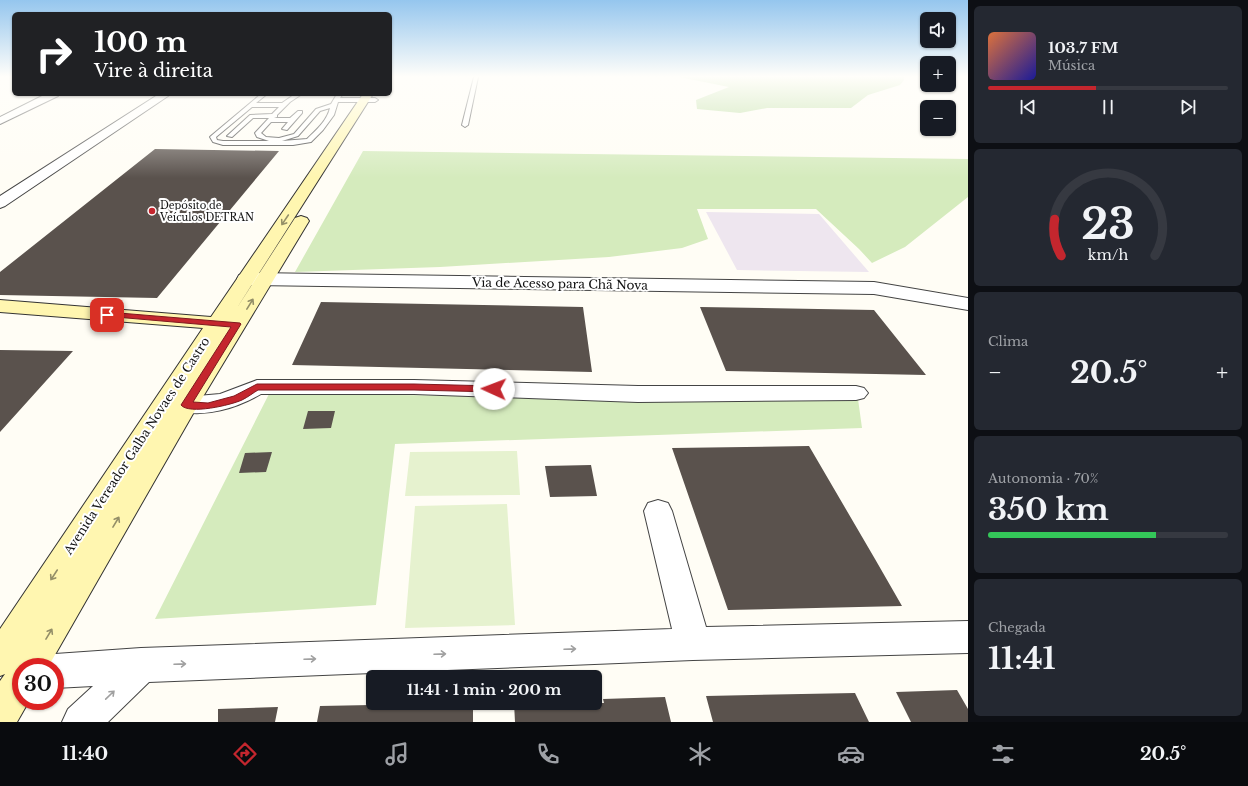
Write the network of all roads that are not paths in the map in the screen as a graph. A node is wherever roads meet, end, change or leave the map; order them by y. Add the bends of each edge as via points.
1 (21, 111) edge
2 (141, 111) edge
3 (245, 111) edge
4 (257, 111) edge
5 (280, 111) edge
6 (318, 111) edge
7 (332, 111) edge
8 (363, 111) edge
9 (468, 111) edge
10 (300, 112) dead end
11 (252, 116) junction
12 (273, 118) junction
13 (292, 120) junction
14 (0, 121) edge
15 (465, 124) dead end
16 (312, 128) junction
17 (285, 129) dead end
18 (230, 136) dead end
19 (0, 203) edge
20 (256, 279) junction
21 (968, 304) edge
22 (0, 306) edge
23 (227, 324) junction
24 (856, 393) dead end
25 (186, 405) junction
26 (658, 511) dead end
27 (968, 637) edge
28 (693, 644) junction
29 (34, 658) edge
30 (0, 659) edge
31 (141, 665) junction
32 (64, 670) edge
33 (12, 695) edge
34 (0, 715) edge
35 (81, 722) edge

1 - 14 street
2 - 19 street
3 - 16 lane via 213,137 215,141 303,142 309,141
4 - 11 lane
5 - 12 lane
6 - 16 lane
7 - 16 lane via 331,115
8 - 20 street, Avenida Vereador Galba Novaes de Castro
9 - 15 lane
10 - 13 lane
11 - 12 lane
11 - 18 lane
12 - 13 lane
12 - 16 lane via 258,133 259,136 279,140
13 - 17 lane
20 - 21 street, Via de Acesso para Chã Nova via 874,288
20 - 23 street, Avenida Vereador Galba Novaes de Castro
22 - 23 street
23 - 25 street, Avenida Vereador Galba Novaes de Castro
23 -> 30 street, Avenida Vereador Galba Novaes de Castro
24 - 25 street via 638,394 414,387 257,387 238,398 208,406
29 -> 25 street, Avenida Vereador Galba Novaes de Castro
26 - 28 street
27 - 28 street
31 -> 28 street
31 - 32 street
35 -> 31 street
33 - 34 street

